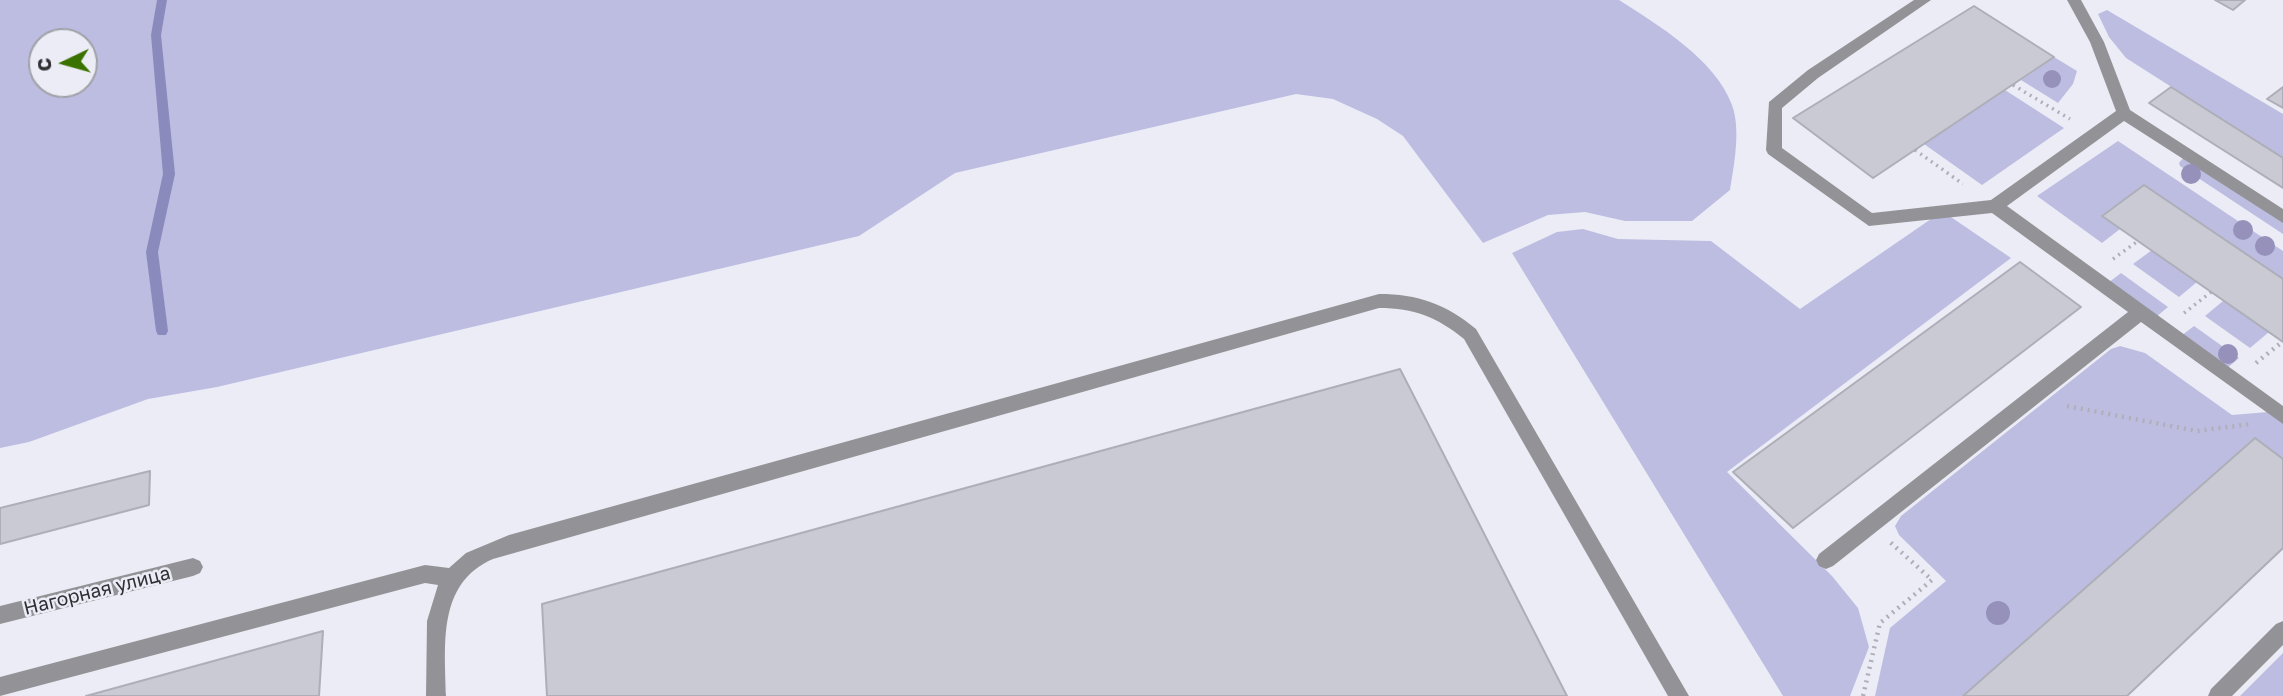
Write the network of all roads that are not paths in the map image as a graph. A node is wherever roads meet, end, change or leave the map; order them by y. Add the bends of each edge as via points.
1 (1924, 0) edge
2 (2074, 0) edge
3 (2124, 113) junction
4 (1995, 206) junction
5 (2283, 217) edge
6 (2141, 312) junction
7 (2283, 416) edge
8 (1826, 560) dead end
9 (193, 567) dead end
10 (451, 577) junction
11 (0, 615) edge
12 (2283, 631) edge
13 (0, 687) edge
14 (436, 696) edge
15 (1679, 696) edge
16 (2218, 696) edge

1 - 4 street via 1812,74 1774,106 1774,150 1869,220
2 - 3 street via 2097,42
3 - 4 street
3 - 5 street
4 - 6 street
6 - 7 street
6 - 8 street
9 - 11 street, Нагорная улица
10 - 13 street via 425,575
10 - 14 street via 439,603
10 - 15 street via 473,559 509,544 1379,300 1401,300 1447,314 1470,334
12 - 16 street

